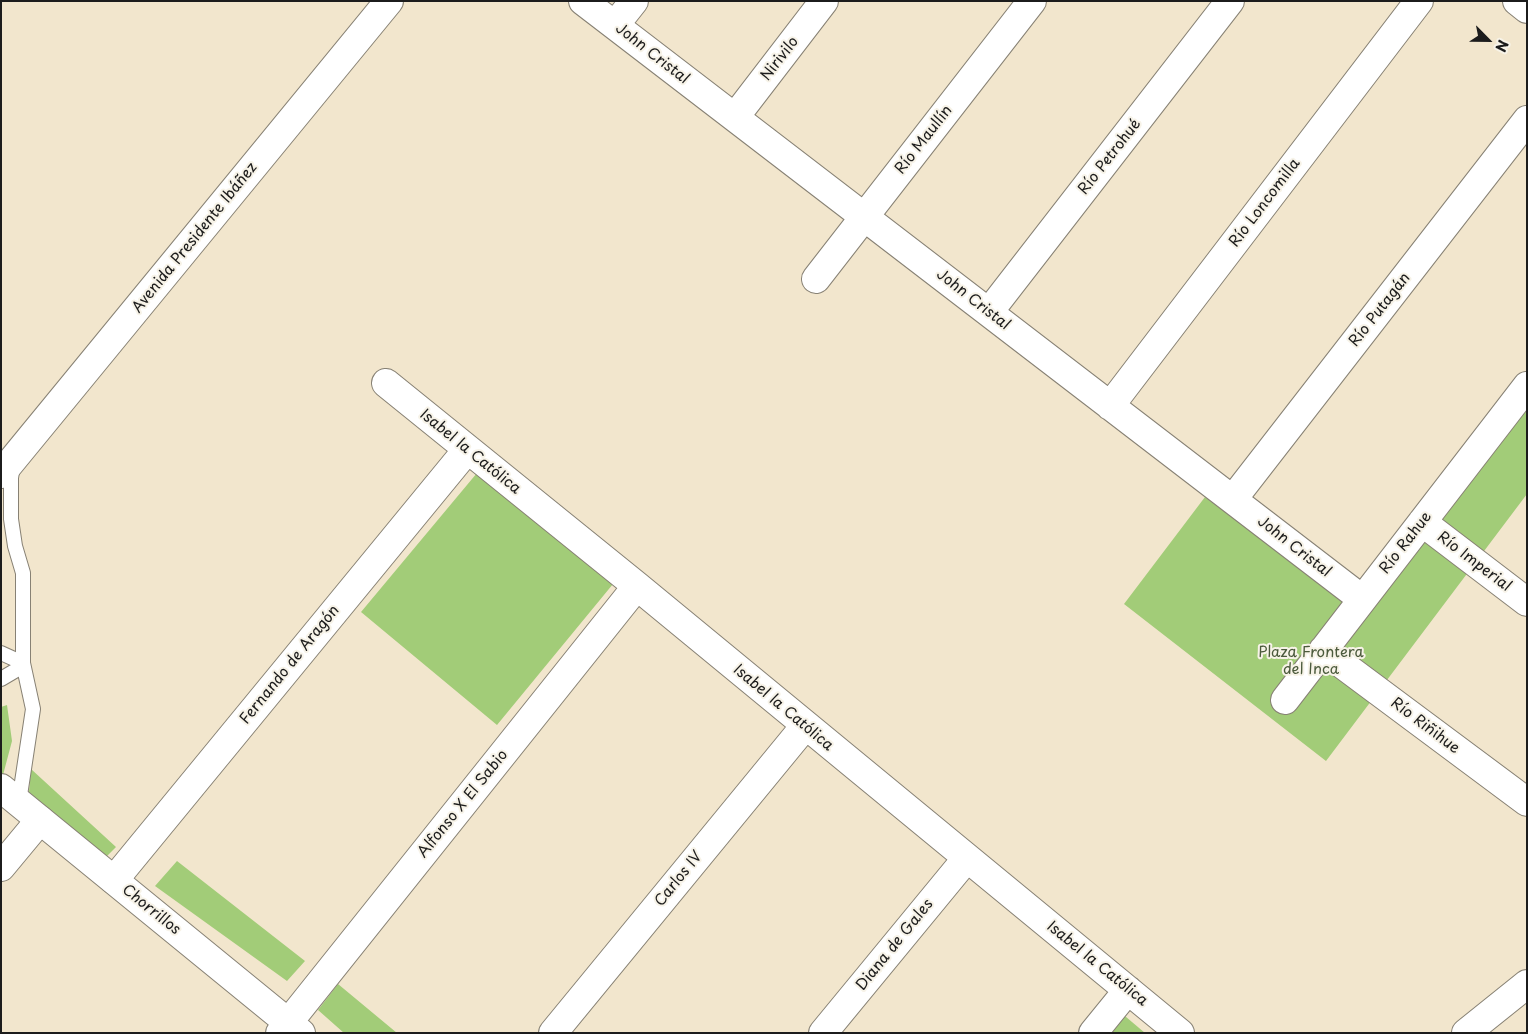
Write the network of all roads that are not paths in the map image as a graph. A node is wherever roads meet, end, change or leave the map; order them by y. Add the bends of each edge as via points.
1 (389, 1) edge
2 (583, 1) edge
3 (634, 1) edge
4 (824, 1) edge
5 (1032, 1) edge
6 (1230, 1) edge
7 (1419, 1) edge
8 (1517, 1) edge
9 (1527, 9) edge
10 (615, 26) junction
11 (735, 117) junction
12 (1527, 120) edge
13 (865, 217) junction
14 (816, 279) dead end
15 (989, 312) junction
16 (386, 383) dead end
17 (1524, 397) edge
18 (1110, 406) junction
19 (467, 450) junction
20 (8, 466) edge
21 (1233, 499) junction
22 (1422, 522) junction
23 (637, 586) junction
24 (1362, 599) junction
25 (1527, 602) edge
26 (1324, 650) junction
27 (1, 653) edge
28 (23, 665) junction
29 (1, 679) edge
30 (1285, 700) dead end
31 (805, 726) junction
32 (10, 795) edge
33 (1527, 802) edge
34 (40, 820) junction
35 (967, 858) junction
36 (1, 867) edge
37 (114, 880) junction
38 (1527, 984) edge
39 (1128, 990) junction
40 (290, 1029) edge
41 (553, 1033) edge
42 (823, 1033) edge
43 (1093, 1033) edge
44 (1180, 1033) edge
45 (1466, 1033) edge

1 - 20 street, Avenida Presidente Ibáñez
2 - 10 street, John Cristal
3 - 10 street
4 - 11 street, Nirivilo
5 - 13 street, Río Maullín
6 - 15 street, Río Petrohué
7 - 18 street, Río Loncomilla
8 - 9 street
10 - 11 street, John Cristal
11 - 13 street, John Cristal
12 - 21 street, Río Putagán
13 - 14 street, Río Maullín
13 - 15 street, John Cristal
15 - 18 street, John Cristal
16 - 19 street, Isabel la Católica
17 - 22 street, Río Rahue
18 - 21 street, John Cristal
19 - 23 street, Isabel la Católica
19 - 37 street, Fernando de Aragón
20 - 28 lane via 11,478 10,519 24,573
21 - 24 street, John Cristal
22 - 24 street, Río Rahue
22 - 25 street, Río Imperial
23 - 31 street, Isabel la Católica
23 - 40 street, Alfonso X El Sabio
24 - 26 street, Río Rahue
26 - 30 street, Río Rahue
26 - 33 street, Río Riñihue
27 - 28 lane
28 - 29 lane
28 - 32 lane via 33,708
31 - 35 street, Isabel la Católica
31 - 41 street, Carlos IV
32 - 34 street, Chorrillos
34 - 36 street
34 - 37 street, Chorrillos
35 - 39 street, Isabel la Católica
35 - 42 street, Diana de Gales
37 - 40 street, Chorrillos
38 - 45 street
39 - 43 street
39 - 44 street, Isabel la Católica

